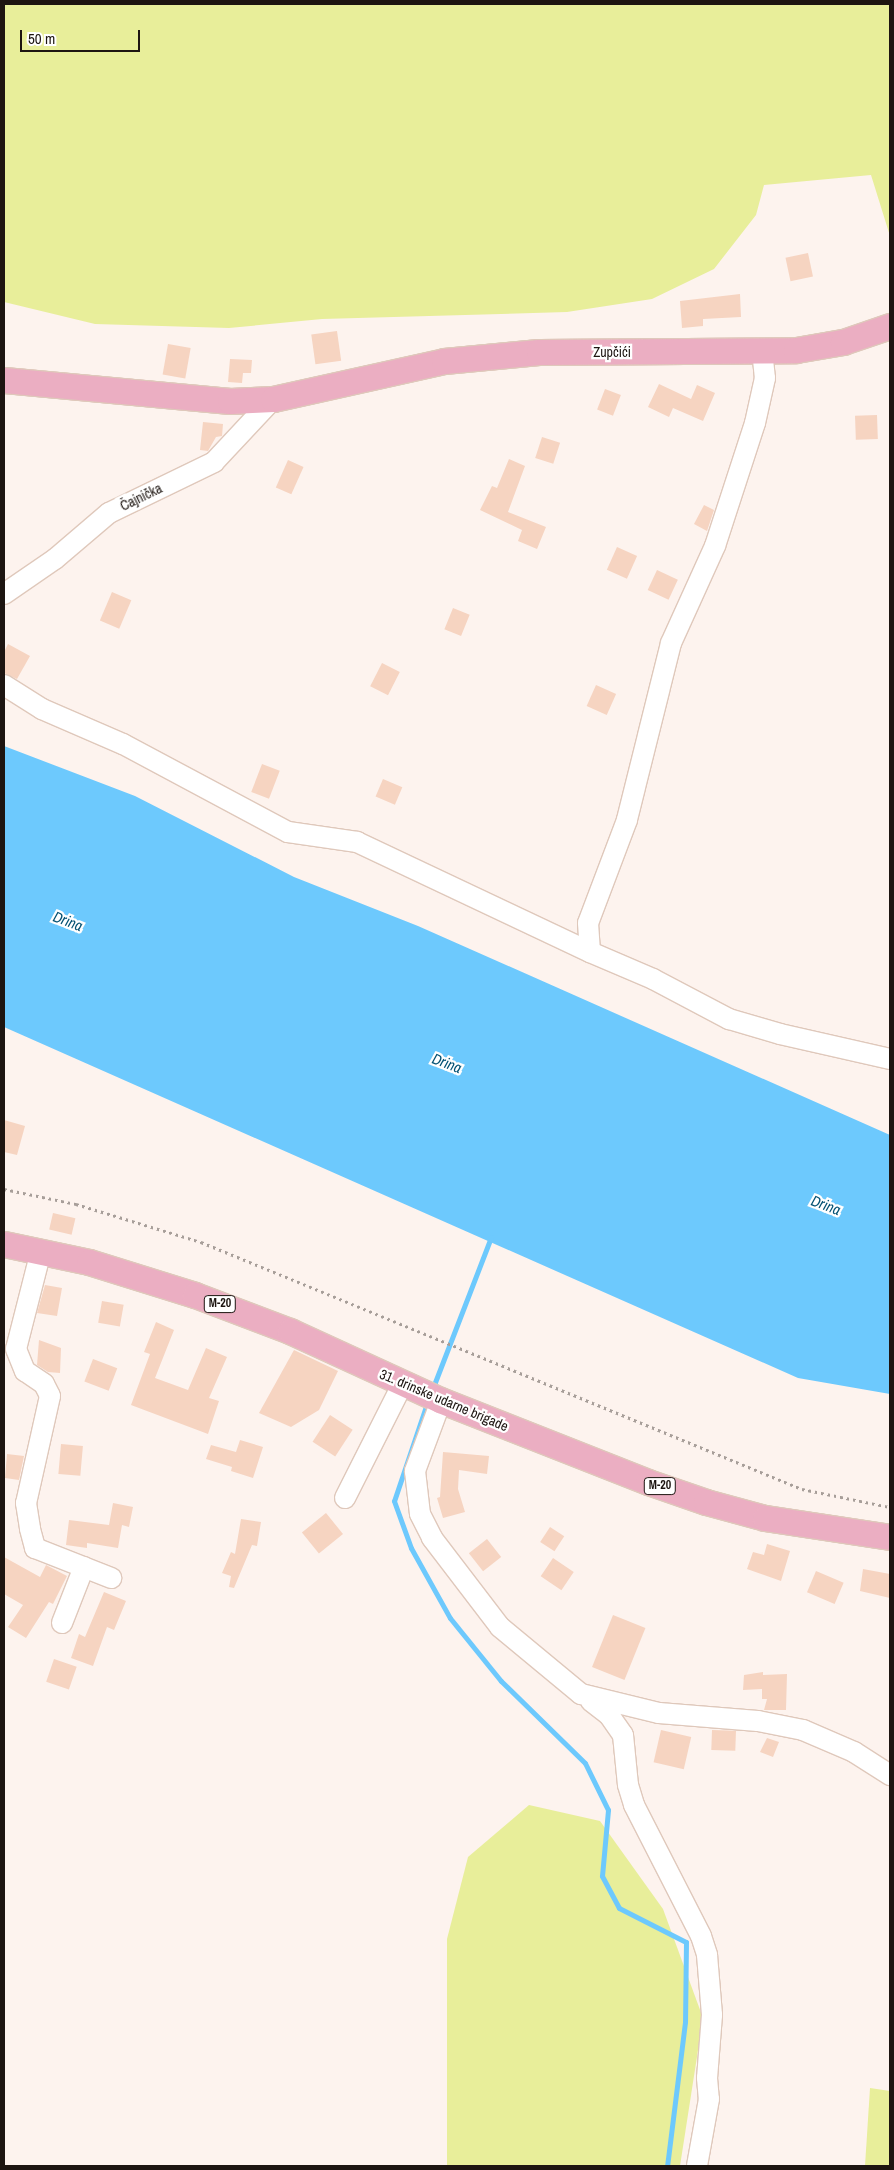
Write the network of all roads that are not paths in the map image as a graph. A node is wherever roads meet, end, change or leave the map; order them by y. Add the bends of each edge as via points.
1 (890, 326) edge
2 (762, 350) junction
3 (4, 380) edge
4 (273, 399) junction
5 (4, 594) edge
6 (4, 685) edge
7 (590, 952) junction
8 (890, 1059) edge
9 (4, 1244) edge
10 (41, 1251) junction
11 (427, 1394) junction
12 (345, 1498) dead end
13 (890, 1537) edge
14 (84, 1567) junction
15 (112, 1578) dead end
16 (62, 1623) dead end
17 (581, 1694) junction
18 (890, 1775) edge
19 (697, 2166) edge

1 - 2 main road, Zupčići via 843,342 796,350
2 - 4 main road, Zupčići via 539,352 444,361
2 - 7 street via 765,378 755,423 715,546 671,643 627,820 588,923
3 - 4 main road via 230,401
4 - 5 street, Čajnička via 214,462 109,513 55,559
6 - 7 street via 42,709 123,744 288,832 357,842
7 - 8 street via 653,979 729,1019
9 - 10 main road, 31. drinske udarne brigade / M-20
10 - 11 main road, 31. drinske udarne brigade / M-20 via 89,1262 195,1295 290,1331
10 - 14 street via 16,1349 25,1371 44,1384 50,1396 26,1503 35,1548
11 - 12 street
11 - 13 main road, 31. drinske udarne brigade / M-20 via 706,1502 765,1518
11 - 17 street via 415,1471 420,1514 432,1538 500,1627
14 - 15 street
14 - 16 street
17 - 18 street via 659,1713 758,1721 803,1730 854,1752
17 - 19 street via 609,1715 624,1734 628,1785 634,1805 701,1936 707,1955 712,2015 707,2078 710,2099

